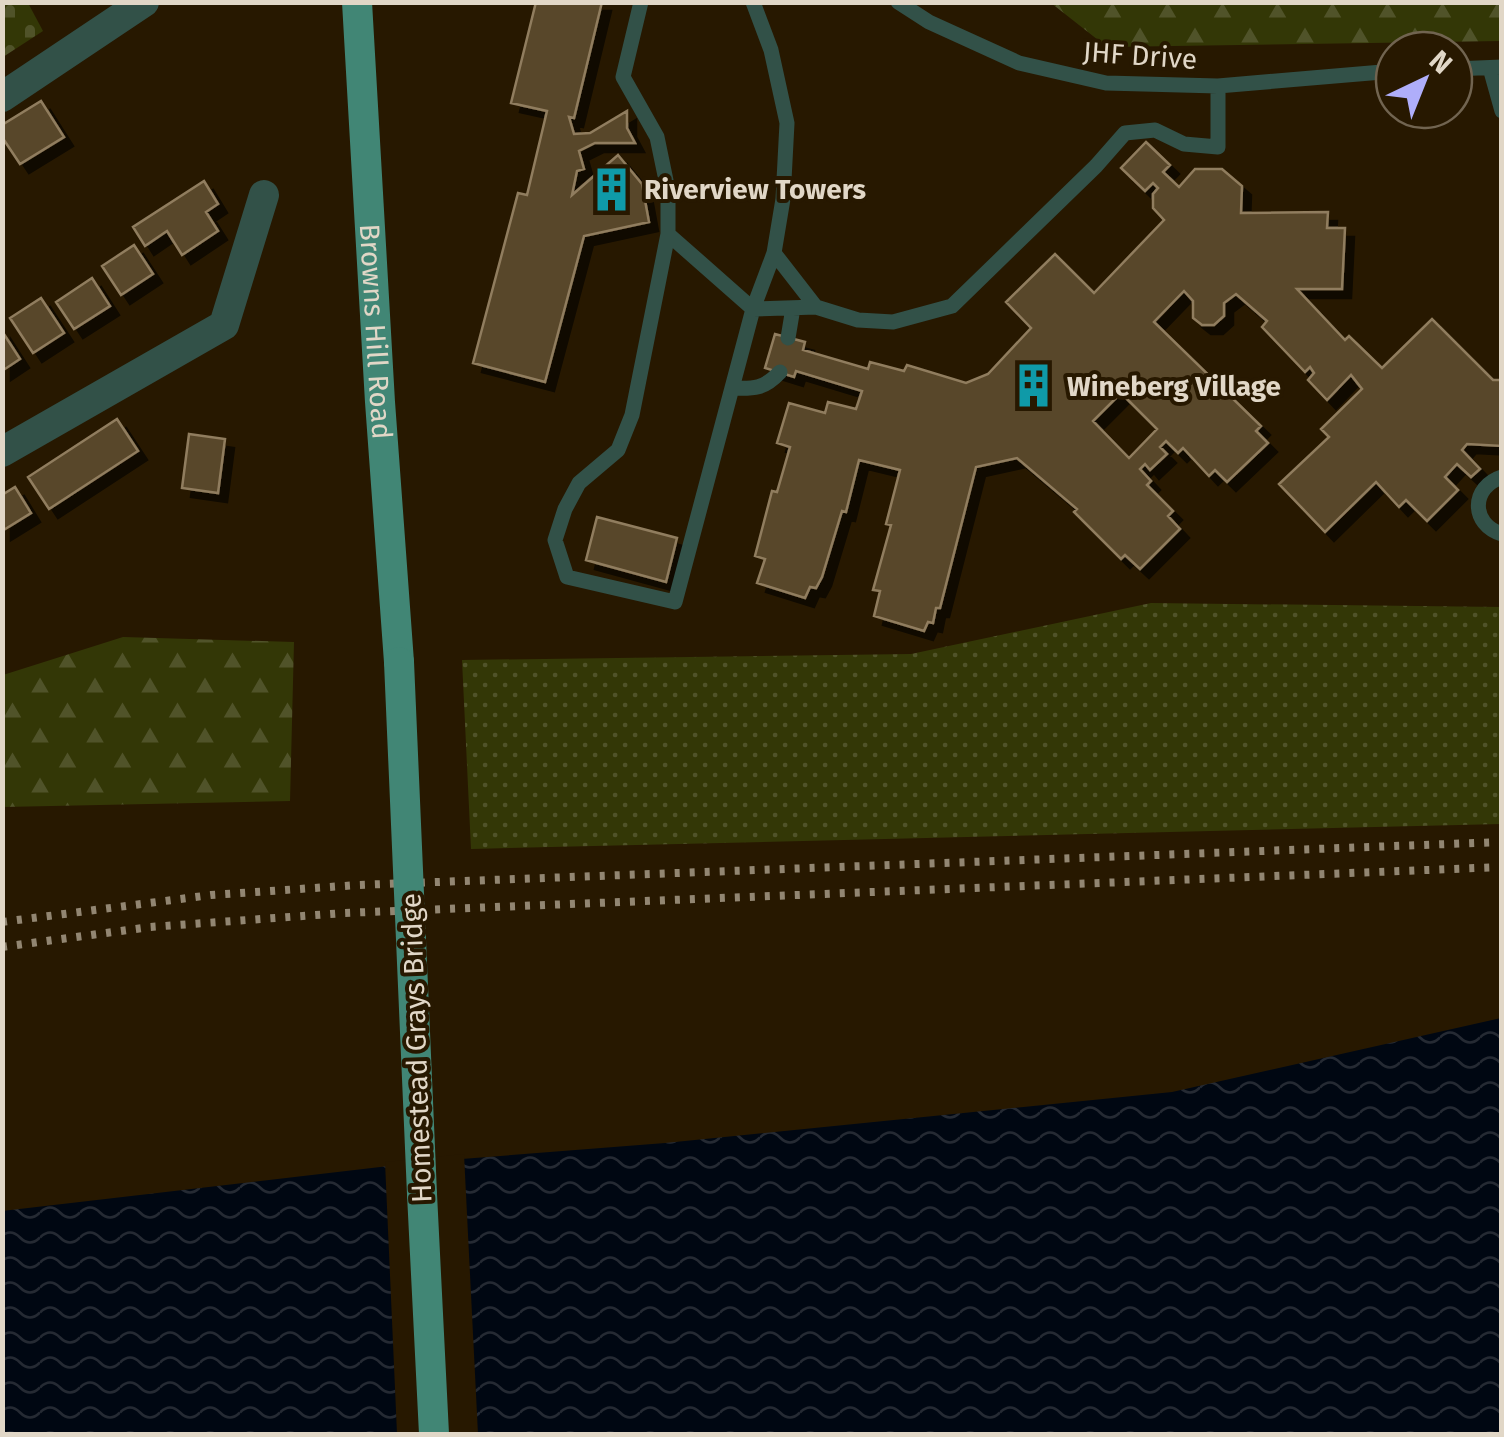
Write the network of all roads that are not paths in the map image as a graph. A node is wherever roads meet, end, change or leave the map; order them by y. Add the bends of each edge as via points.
1 (144, 2) edge
2 (357, 2) edge
3 (641, 2) edge
4 (752, 2) edge
5 (898, 2) edge
6 (1496, 68) edge
7 (1374, 73) edge
8 (1218, 86) junction
9 (2, 97) edge
10 (1502, 111) edge
11 (264, 195) dead end
12 (668, 234) junction
13 (774, 254) junction
14 (816, 307) junction
15 (793, 308) junction
16 (753, 309) junction
17 (788, 338) dead end
18 (780, 372) dead end
19 (732, 388) junction
20 (2, 452) edge
21 (1502, 477) edge
22 (1502, 534) edge
23 (399, 662) joint
24 (434, 1434) edge

1 - 9 street
2 - 23 main road, Browns Hill Road
3 - 12 lane via 624,77 656,137 668,190
4 - 13 lane via 787,123
5 - 8 lane, JHF Drive via 1019,63 1106,83
6 - 10 lane
7 - 8 lane, JHF Drive
8 - 14 lane via 1218,147 1184,144 1154,130 1125,132 952,306 893,322
11 - 20 street via 224,325
12 - 16 lane
12 - 19 lane via 632,415 618,450 579,483 555,540 567,577 674,602
13 - 14 lane
13 - 16 lane
14 - 15 lane
15 - 16 lane
15 - 17 lane
16 - 19 lane
18 - 19 lane via 757,389
21 - 22 lane via 1485,485 1477,510 1482,522
23 - 24 main road, Homestead Grays Bridge, bridge

